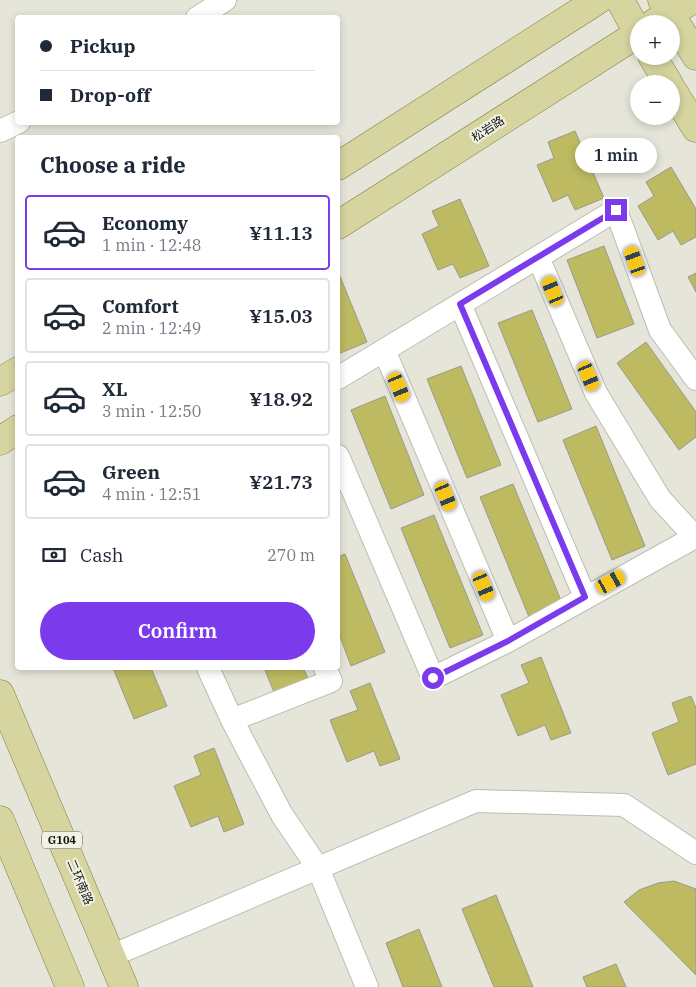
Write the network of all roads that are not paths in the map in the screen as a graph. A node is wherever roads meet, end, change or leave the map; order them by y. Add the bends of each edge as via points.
1 (225, 0) edge
2 (598, 0) edge
3 (620, 0) edge
4 (202, 15) edge
5 (647, 15) edge
6 (630, 37) edge
7 (680, 42) edge
8 (696, 56) edge
9 (680, 102) edge
10 (15, 124) edge
11 (696, 128) edge
12 (0, 131) edge
13 (340, 165) edge
14 (340, 224) edge
15 (538, 257) junction
16 (460, 304) junction
17 (384, 350) junction
18 (15, 373) edge
19 (340, 377) edge
20 (696, 379) edge
21 (0, 382) edge
22 (15, 431) edge
23 (0, 441) edge
24 (340, 461) edge
25 (695, 537) edge
26 (585, 597) junction
27 (508, 641) junction
28 (209, 670) edge
29 (326, 670) edge
30 (0, 694) edge
31 (232, 720) junction
32 (0, 820) edge
33 (696, 853) edge
34 (318, 868) junction
35 (111, 956) junction
36 (70, 987) edge
37 (124, 987) edge
38 (367, 987) edge

1 - 4 street
2 - 13 main road
3 - 5 main road
6 - 14 main road, 松岩路
7 - 8 main road
9 - 11 main road
10 - 12 street
15 - 16 street
15 - 20 street via 616,210 660,330
15 - 25 street via 596,393 660,499
16 - 17 street
16 - 26 street
17 - 19 street
17 - 27 street
18 - 21 main road
22 - 23 main road
24 - 27 street via 433,678
25 - 26 street
26 - 27 street
28 - 31 street
29 - 31 street via 331,681
30 - 35 main road, 二环南路 / G104
31 - 34 street via 282,815
32 - 36 main road
33 - 34 street via 624,805 476,801
34 - 35 street
34 - 38 street
35 - 37 main road, 二环南路 / G104

